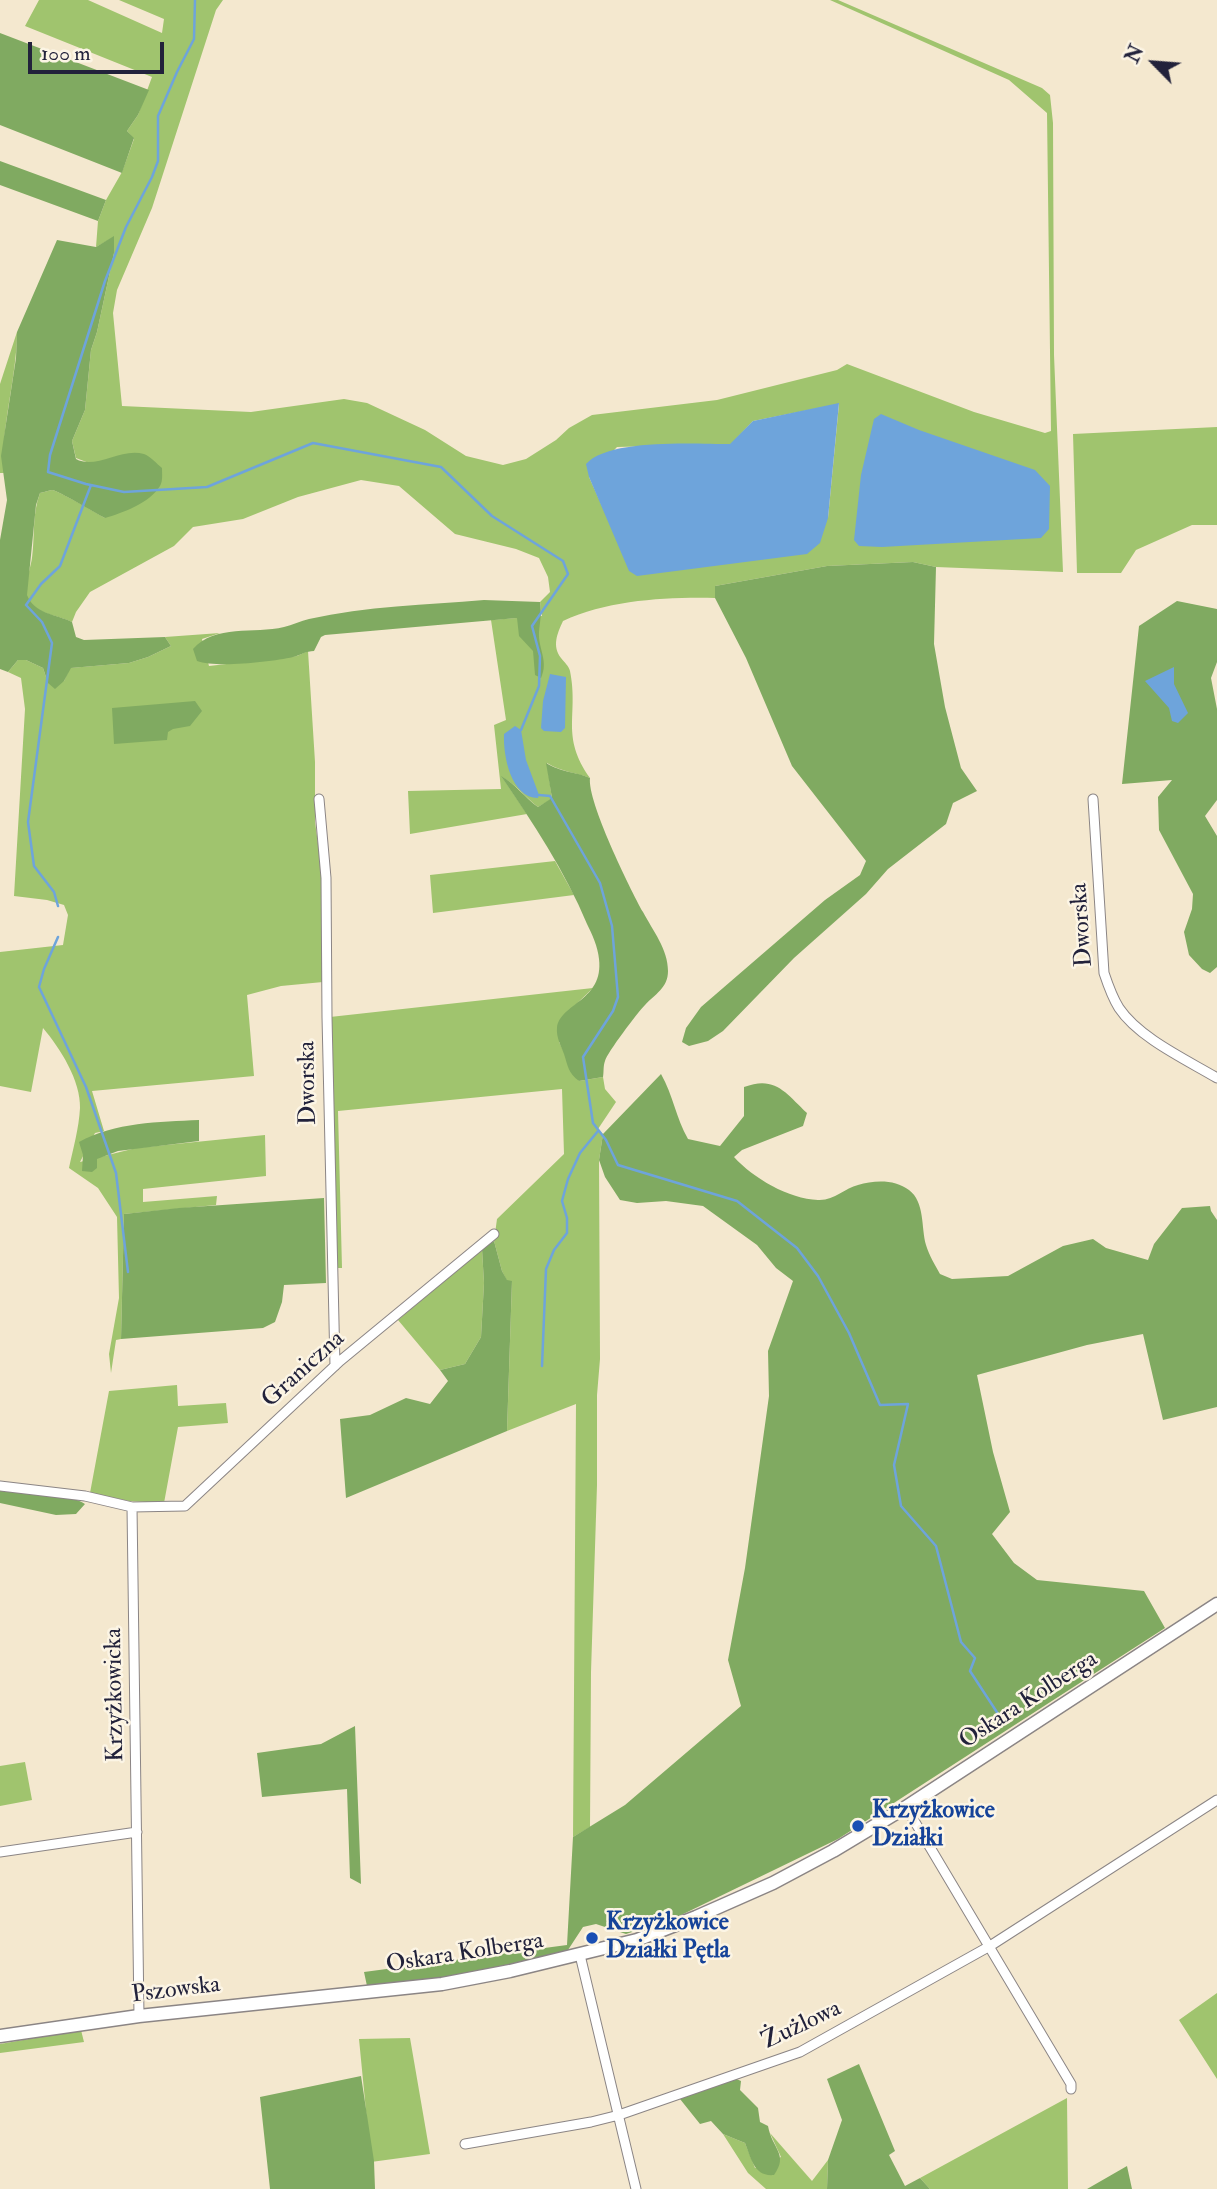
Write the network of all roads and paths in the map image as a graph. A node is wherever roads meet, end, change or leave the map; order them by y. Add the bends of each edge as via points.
1 (319, 799) dead end
2 (1093, 799) dead end
3 (1217, 1078) edge
4 (494, 1234) dead end
5 (335, 1366) junction
6 (0, 1486) edge
7 (132, 1507) junction
8 (1217, 1604) edge
9 (1217, 1800) edge
10 (906, 1807) junction
11 (137, 1832) junction
12 (0, 1852) edge
13 (990, 1946) junction
14 (580, 1955) junction
15 (358, 1991) joint
16 (139, 2016) junction
17 (0, 2036) edge
18 (1071, 2089) dead end
19 (618, 2115) junction
20 (465, 2144) dead end
21 (636, 2189) edge

1 - 5 street, Dworska via 326,878
2 - 3 street, Dworska via 1104,972 1111,992 1134,1025
4 - 5 street, Graniczna
5 - 7 street, Graniczna via 185,1506
6 - 7 street
7 - 11 street, Krzyżkowicka
8 - 10 main road, Oskara Kolberga
9 - 13 street, Żużlowa
10 - 13 street
10 - 14 main road, Oskara Kolberga via 773,1883 637,1940
11 - 12 street
11 - 16 street, Krzyżkowicka
13 - 18 street
13 - 19 street, Żużlowa via 800,2052
14 - 15 main road, Oskara Kolberga via 442,1983
14 - 19 street
15 - 16 main road, Pszowska
16 - 17 main road, Pszowska
19 - 20 street, Żużlowa
19 - 21 street

